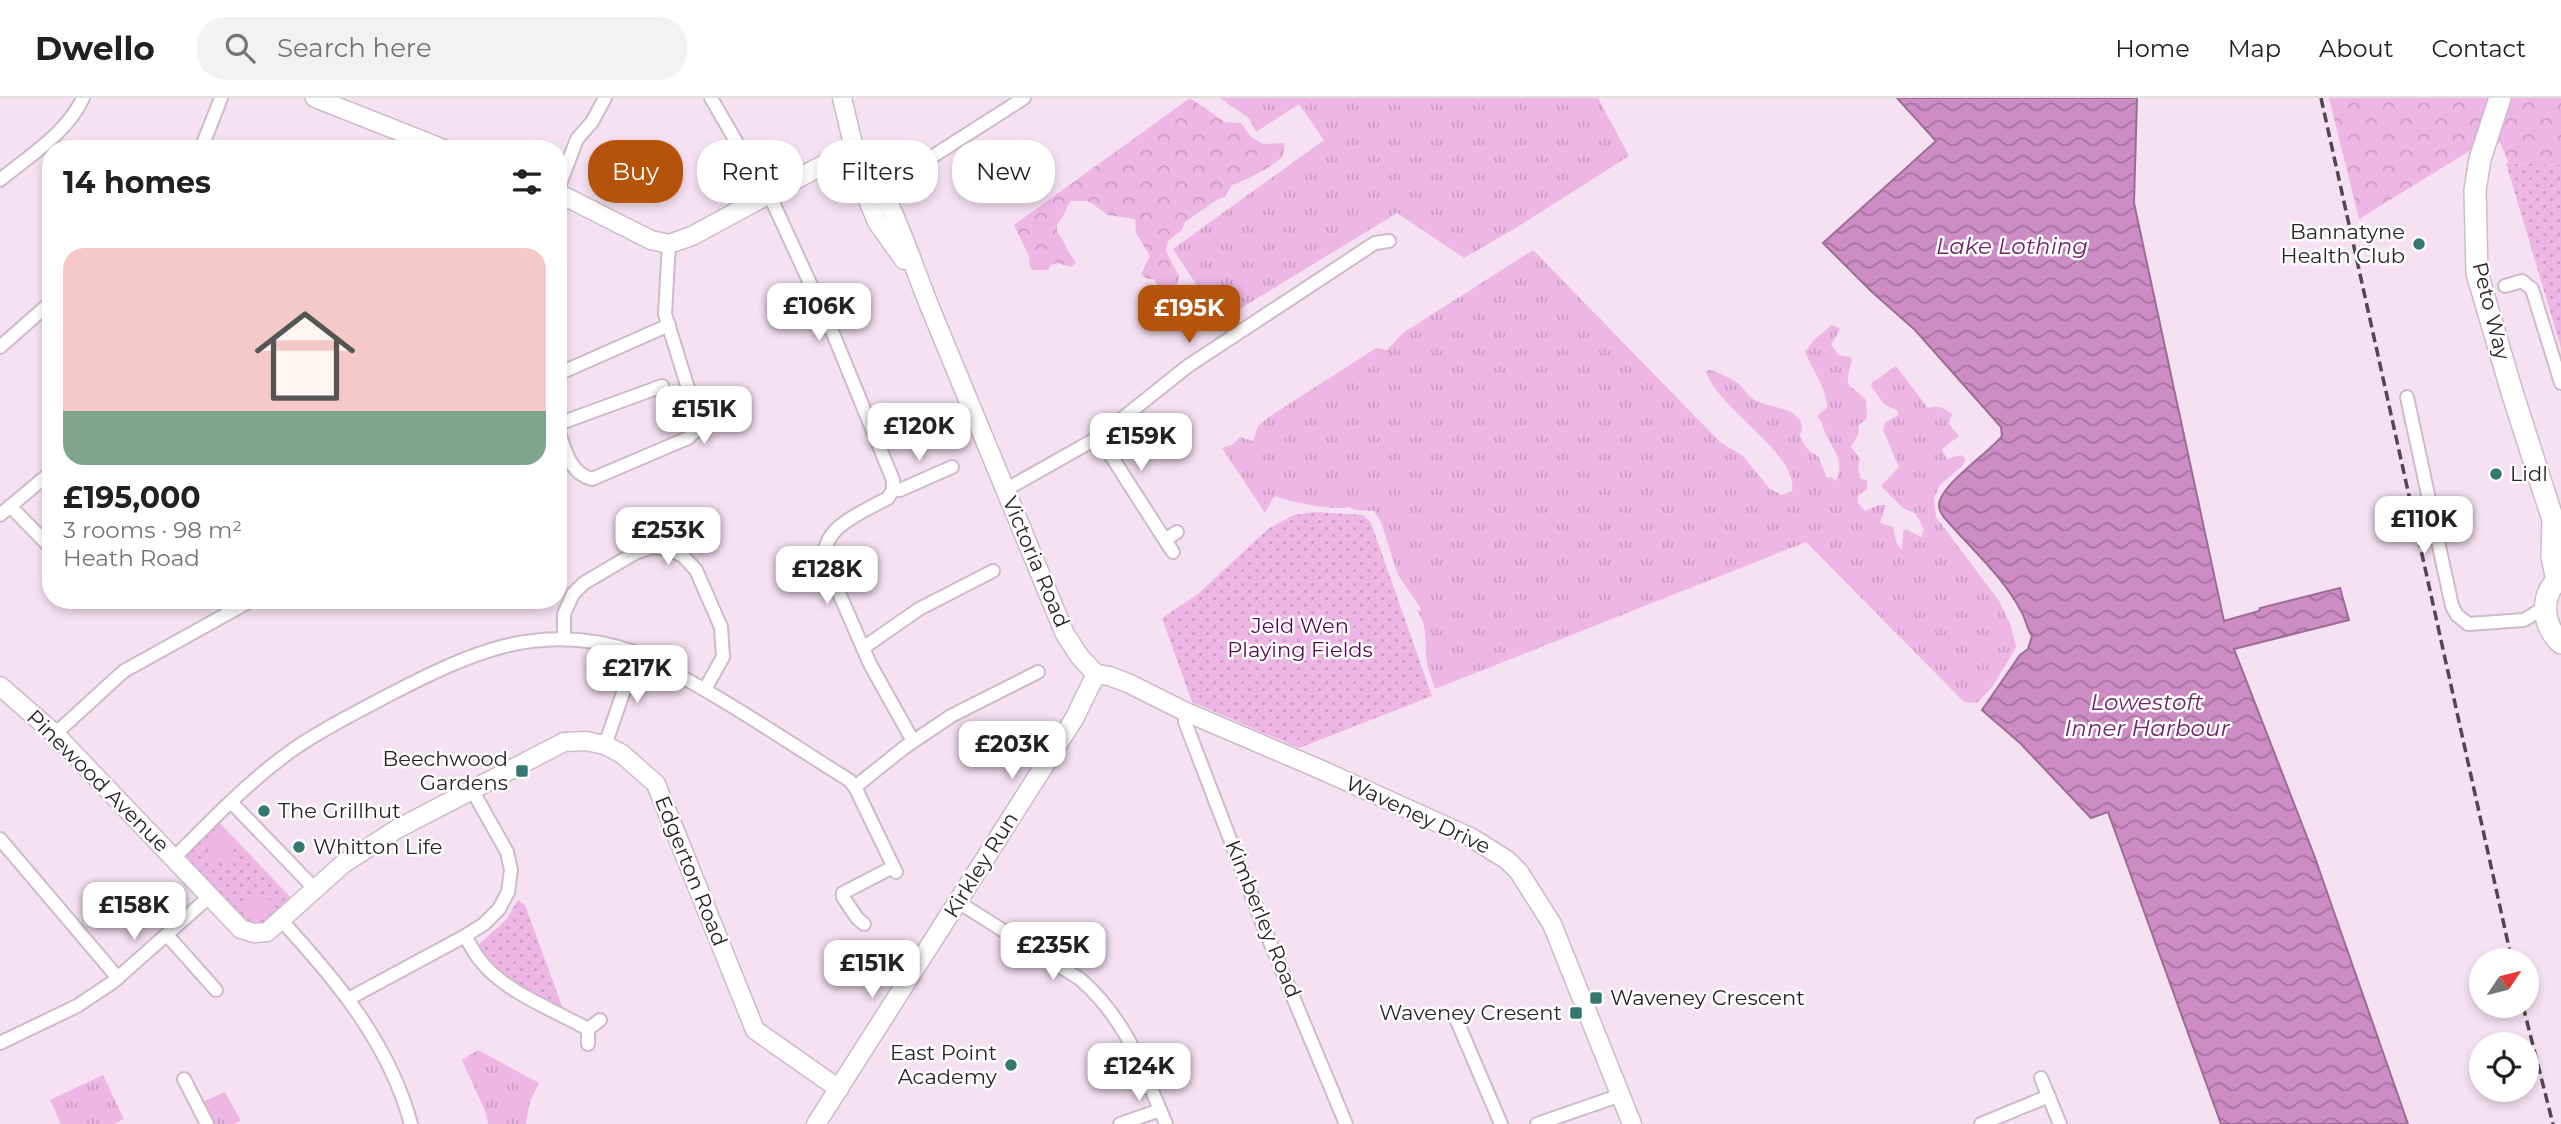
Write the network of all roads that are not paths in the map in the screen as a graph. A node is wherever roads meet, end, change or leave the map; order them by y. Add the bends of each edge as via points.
1 (83, 98) edge
2 (221, 98) edge
3 (314, 98) edge
4 (606, 98) edge
5 (711, 98) edge
6 (842, 98) edge
7 (1024, 98) edge
8 (2500, 98) edge
9 (47, 140) edge
10 (205, 140) edge
11 (410, 140) edge
12 (736, 140) edge
13 (852, 140) edge
14 (42, 144) edge
15 (938, 153) edge
16 (567, 166) edge
17 (0, 180) edge
18 (567, 196) edge
19 (752, 203) edge
20 (772, 203) edge
21 (869, 203) edge
22 (887, 203) edge
23 (1389, 240) dead end
24 (669, 244) junction
25 (2505, 286) dead end
26 (922, 288) junction
27 (42, 310) edge
28 (669, 325) junction
29 (0, 347) edge
30 (567, 370) edge
31 (2561, 383) edge
32 (662, 386) dead end
33 (2407, 397) dead end
34 (567, 423) edge
35 (1098, 437) junction
36 (567, 464) edge
37 (952, 467) dead end
38 (42, 479) edge
39 (893, 490) junction
40 (1005, 490) junction
41 (5, 510) edge
42 (2557, 526) edge
43 (1177, 532) dead end
44 (1165, 540) junction
45 (42, 541) edge
46 (1173, 552) dead end
47 (993, 571) dead end
48 (2559, 578) edge
49 (567, 607) edge
50 (2545, 607) junction
51 (236, 609) edge
52 (566, 609) edge
53 (2524, 620) junction
54 (2556, 638) edge
55 (564, 639) junction
56 (863, 648) junction
57 (637, 653) junction
58 (1038, 671) dead end
59 (1096, 674) junction
60 (0, 687) edge
61 (705, 689) junction
62 (1186, 712) junction
63 (55, 734) junction
64 (914, 741) junction
65 (605, 745) junction
66 (855, 787) junction
67 (471, 788) junction
68 (231, 802) junction
69 (0, 839) edge
70 (174, 858) junction
71 (315, 889) junction
72 (209, 897) junction
73 (958, 902) junction
74 (281, 920) junction
75 (863, 924) dead end
76 (254, 933) joint
77 (167, 935) junction
78 (466, 936) junction
79 (118, 978) junction
80 (216, 990) dead end
81 (350, 998) junction
82 (600, 1020) dead end
83 (1457, 1021) dead end
84 (588, 1029) junction
85 (0, 1043) edge
86 (588, 1044) dead end
87 (2041, 1078) dead end
88 (184, 1079) dead end
89 (839, 1088) junction
90 (1621, 1096) junction
91 (2049, 1096) junction
92 (1160, 1110) junction
93 (207, 1124) edge
94 (411, 1124) edge
95 (816, 1124) edge
96 (1120, 1124) edge
97 (1166, 1124) edge
98 (1346, 1124) edge
99 (1501, 1124) edge
100 (1537, 1124) edge
101 (1632, 1124) edge
102 (1981, 1124) edge
103 (2060, 1124) edge

1 - 9 street via 76,113
2 - 10 street
3 - 11 street
4 - 16 street via 577,139
5 - 12 street
6 - 13 street, Victoria Road
7 - 15 street
8 - 42 highway, Peto Way via 2475,190 2477,273
14 - 17 street
18 - 24 street via 651,240
19 - 24 street
20 - 39 street via 832,331 893,480
21 - 26 street, Victoria Road
22 - 26 street, Victoria Road
23 - 35 street via 1375,243 1188,366
24 - 28 street via 664,304
25 - 31 street via 2522,281 2532,289
26 - 40 street, Victoria Road
27 - 29 street
28 - 30 street
28 - 36 street via 696,414 695,432 592,480
32 - 34 street
33 - 53 street via 2452,606 2468,624
35 - 40 street
35 - 44 street
37 - 39 street
38 - 41 street
39 - 56 street via 888,498 837,528 824,547 825,561
40 - 59 street, Victoria Road via 1066,634
41 - 45 street
42 - 48 highway, Peto Way via 2552,557
43 - 44 street
44 - 46 street
47 - 56 street via 928,604
48 - 50 highway
49 - 61 street via 584,583 635,553 652,547 683,556 696,570 721,627 723,657
50 - 53 street
50 - 54 highway
51 - 63 street via 124,671
52 - 55 street
53 - 54 street
55 - 57 street
55 - 68 street via 505,645 447,664 321,732
56 - 64 street
57 - 61 street
57 - 65 street
58 - 64 street via 970,705
59 - 62 street, Waveney Drive via 1128,683
59 - 73 street, Kirkley Run via 1074,719
60 - 63 street, Pinewood Avenue
61 - 66 street
62 - 90 street, Waveney Drive via 1472,838 1507,860 1552,924
62 - 98 street, Kimberley Road via 1185,722 1258,912
63 - 70 street, Pinewood Avenue
64 - 66 street
65 - 67 street, Edgerton Road via 564,742
65 - 89 street, Edgerton Road via 656,784 755,1030
66 - 75 street via 895,869 843,893
67 - 71 street, Edgerton Road via 358,852
67 - 78 street via 507,852 511,870 508,892 499,909
68 - 70 street
68 - 71 street
69 - 79 street
70 - 72 street, Pinewood Avenue
71 - 74 street, Edgerton Road
72 - 76 street, Pinewood Avenue via 241,929
72 - 77 street
73 - 89 street, Kirkley Run
73 - 92 street via 1095,992 1125,1030
74 - 76 street, Edgerton Road via 267,932
74 - 81 street
77 - 79 street
77 - 80 street
78 - 81 street
78 - 84 street via 480,961 503,981
79 - 85 street via 77,1006
81 - 94 street via 396,1081
82 - 84 street
83 - 99 street
84 - 86 street
87 - 91 street
88 - 93 street
89 - 95 street, Kirkley Run
90 - 100 street
90 - 101 street, Waveney Drive
91 - 102 street
91 - 103 street
92 - 96 street
92 - 97 street

